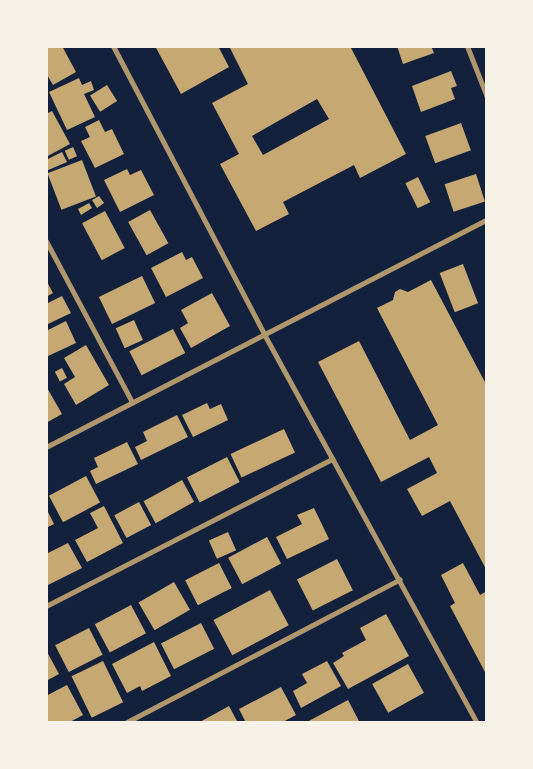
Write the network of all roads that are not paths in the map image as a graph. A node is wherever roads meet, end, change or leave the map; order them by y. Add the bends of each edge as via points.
1 (113, 46) edge
2 (467, 46) edge
3 (487, 97) edge
4 (487, 219) edge
5 (46, 241) edge
6 (264, 334) junction
7 (132, 402) junction
8 (46, 447) edge
9 (332, 459) junction
10 (400, 579) junction
11 (46, 606) edge
12 (125, 723) edge
13 (477, 723) edge

1 - 6 street
2 - 3 street
4 - 6 street
5 - 7 street
6 - 7 street
6 - 9 street
7 - 8 street
9 - 10 street
9 - 11 street
10 - 12 street
10 - 13 street

